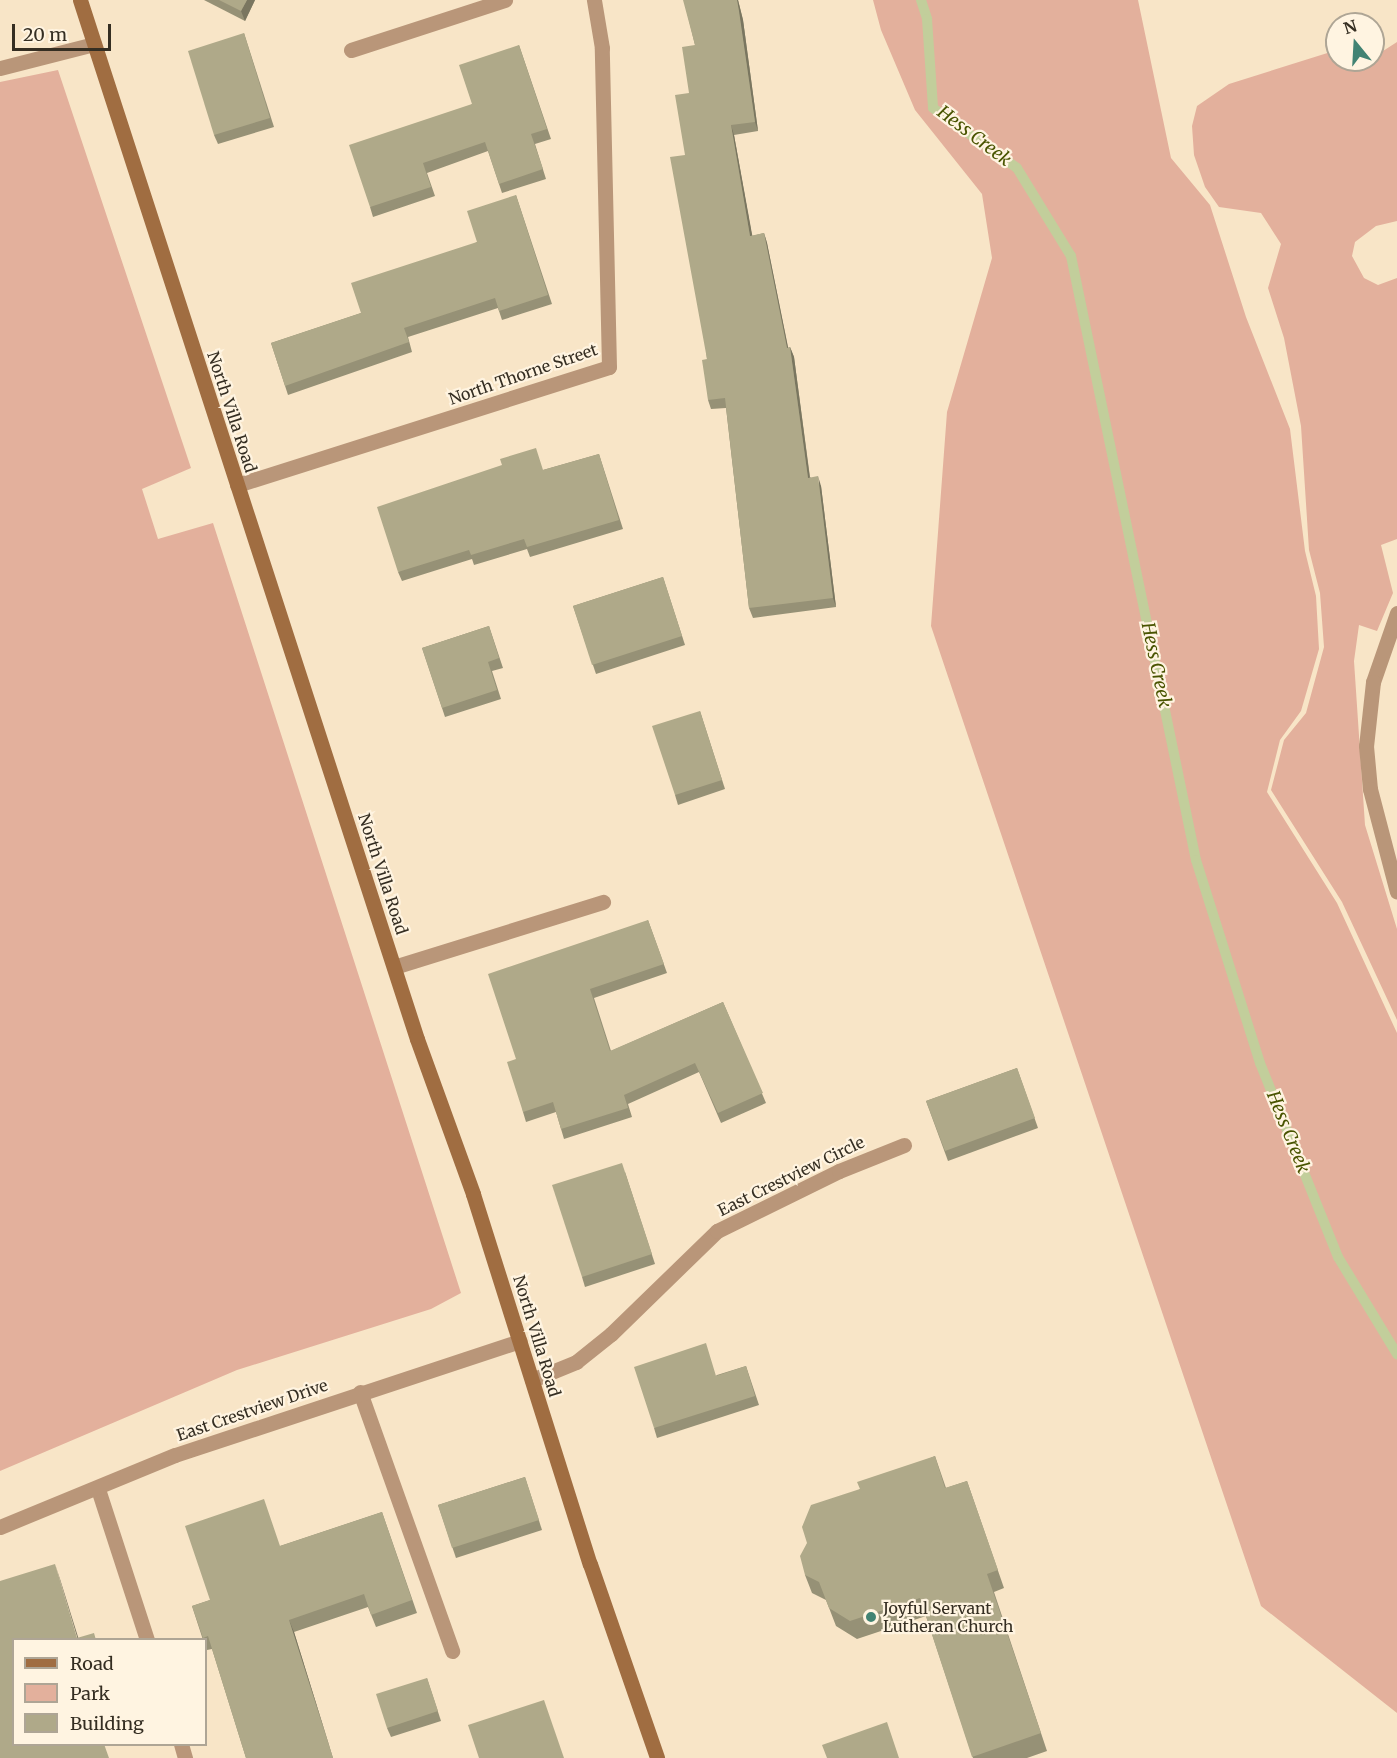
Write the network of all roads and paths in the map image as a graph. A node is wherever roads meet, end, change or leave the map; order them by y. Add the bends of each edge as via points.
1 (80, 0) edge
2 (505, 0) edge
3 (594, 0) edge
4 (94, 44) junction
5 (351, 50) dead end
6 (0, 68) edge
7 (237, 485) junction
8 (1397, 613) edge
9 (1397, 892) edge
10 (603, 902) dead end
11 (394, 967) junction
12 (904, 1144) dead end
13 (520, 1341) junction
14 (532, 1380) junction
15 (360, 1392) junction
16 (98, 1489) junction
17 (0, 1527) edge
18 (146, 1638) edge
19 (452, 1651) dead end
20 (657, 1758) edge

1 - 4 main road, North Villa Road
2 - 5 street
3 - 7 street, North Thorne Street via 602,48 609,367
4 - 6 street
4 - 7 main road, North Villa Road
7 - 11 main road, North Villa Road
8 - 9 street via 1374,682 1366,746 1370,789
10 - 11 street
11 - 13 main road, North Villa Road
12 - 14 street, East Crestview Circle via 838,1171 717,1231 611,1334 576,1362
13 - 14 main road, North Villa Road
13 - 15 street, East Crestview Drive
14 - 20 main road, North Villa Road
15 - 16 street, East Crestview Drive via 175,1455
15 - 19 street
16 - 17 street, East Crestview Drive
16 - 18 street

